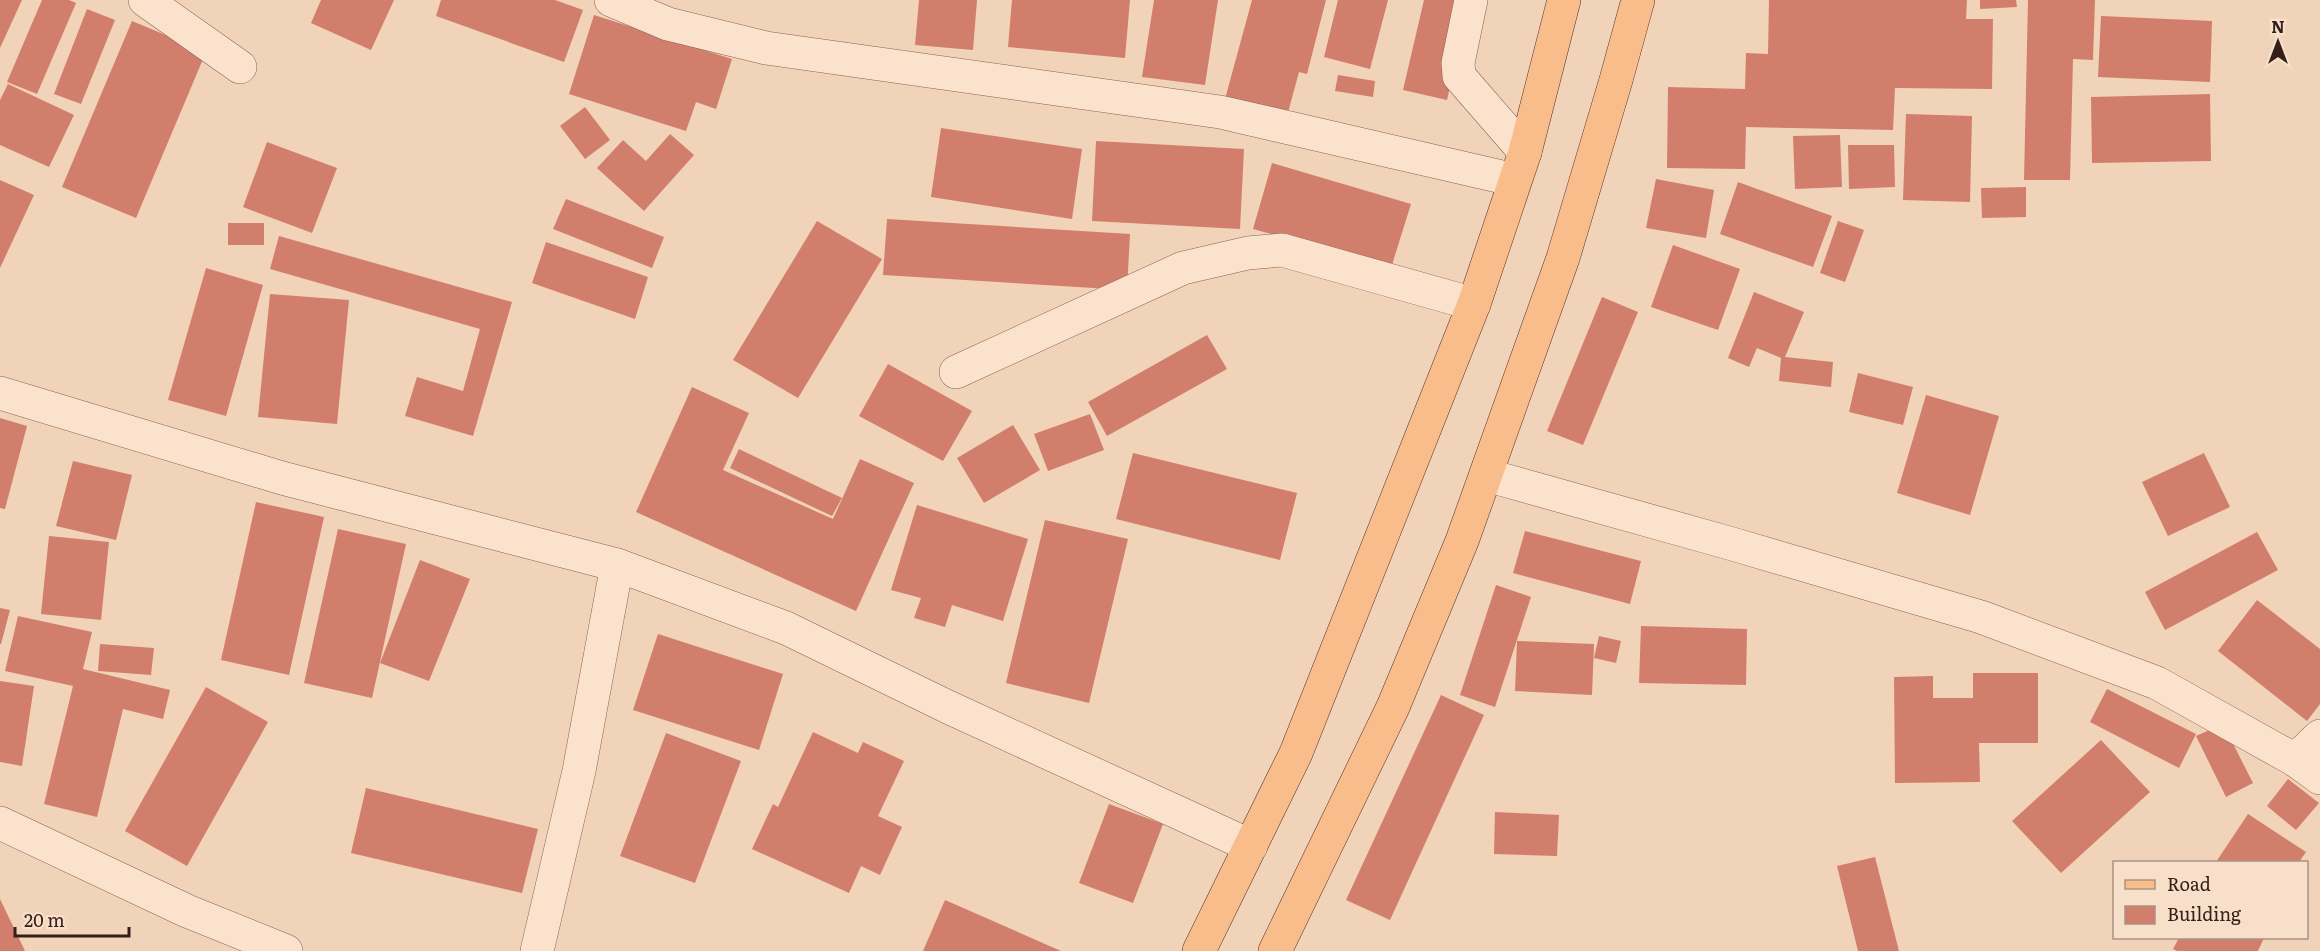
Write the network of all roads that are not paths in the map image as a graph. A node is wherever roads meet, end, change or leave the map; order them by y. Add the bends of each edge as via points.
1 (145, 0) edge
2 (611, 0) edge
3 (1472, 0) edge
4 (1564, 0) edge
5 (1638, 0) edge
6 (240, 67) dead end
7 (1520, 166) junction
8 (1474, 304) junction
9 (957, 372) dead end
10 (0, 393) edge
11 (1486, 475) junction
12 (617, 565) junction
13 (2320, 736) edge
14 (2308, 769) edge
15 (0, 823) edge
16 (1251, 846) junction
17 (286, 951) edge
18 (537, 951) edge
19 (1199, 951) edge
20 (1275, 951) edge

1 - 6 street
2 - 7 street via 668,24 766,48 1220,112
3 - 7 street via 1458,63 1459,76
4 - 7 main road
5 - 11 main road via 1563,258
7 - 8 main road
8 - 9 street via 1282,250 1248,253 1183,268
8 - 16 main road via 1296,753
10 - 12 street via 282,478
11 - 14 street via 1982,617 2157,683
11 - 20 main road via 1393,707
12 - 16 street via 786,628
12 - 18 street via 579,771
13 - 14 street
15 - 17 street via 187,911
16 - 19 main road

